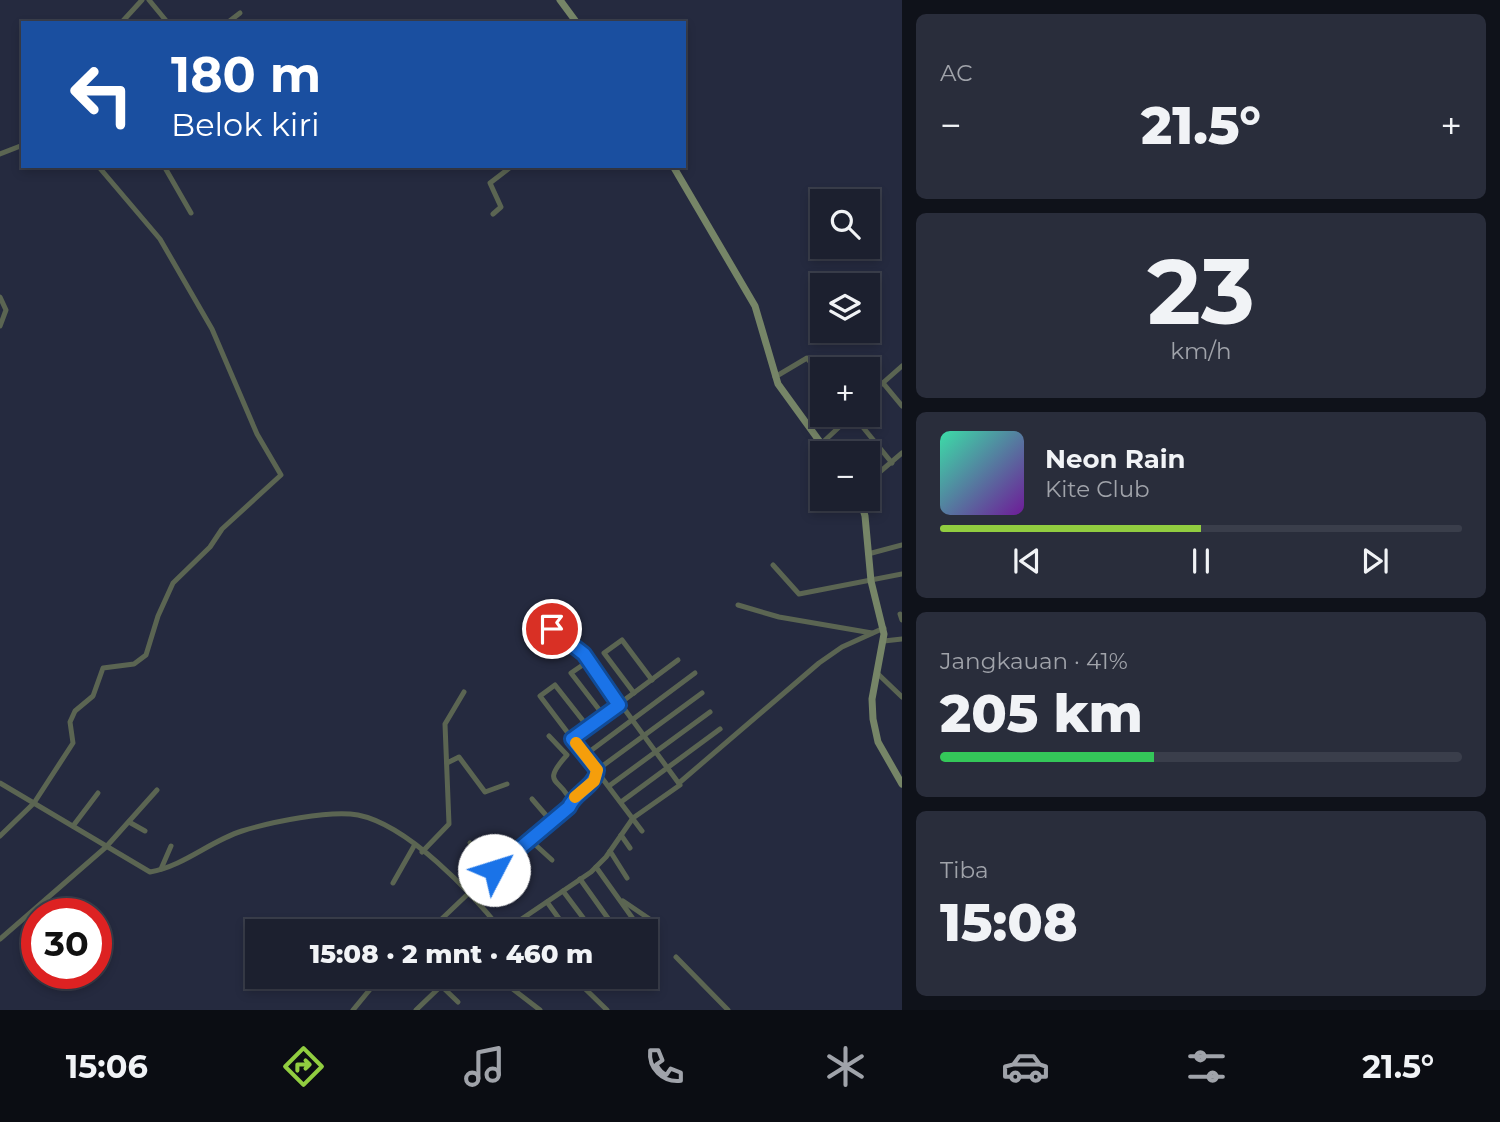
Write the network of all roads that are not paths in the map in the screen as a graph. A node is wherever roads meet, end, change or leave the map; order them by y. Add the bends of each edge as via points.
1 (142, 0) edge
2 (149, 0) edge
3 (560, 0) edge
4 (240, 13) dead end
5 (123, 21) edge
6 (166, 21) edge
7 (230, 21) edge
8 (576, 21) edge
9 (21, 146) edge
10 (0, 154) edge
11 (100, 168) edge
12 (165, 168) edge
13 (510, 168) edge
14 (674, 168) edge
15 (191, 213) dead end
16 (493, 214) dead end
17 (0, 297) edge
18 (0, 326) edge
19 (810, 362) edge
20 (901, 366) edge
21 (775, 377) junction
22 (883, 383) junction
23 (880, 386) edge
24 (901, 406) edge
25 (839, 427) edge
26 (862, 427) edge
27 (819, 441) edge
28 (824, 441) edge
29 (901, 453) edge
30 (891, 463) junction
31 (880, 472) edge
32 (864, 511) edge
33 (901, 545) edge
34 (868, 554) junction
35 (773, 565) dead end
36 (901, 574) edge
37 (872, 581) junction
38 (737, 605) dead end
39 (884, 628) junction
40 (552, 629) dead end
41 (872, 633) junction
42 (901, 639) edge
43 (884, 641) junction
44 (678, 660) dead end
45 (587, 662) junction
46 (695, 673) dead end
47 (877, 673) junction
48 (652, 680) junction
49 (464, 692) dead end
50 (634, 693) junction
51 (702, 693) dead end
52 (901, 697) edge
53 (619, 705) junction
54 (710, 712) dead end
55 (604, 716) junction
56 (631, 721) junction
57 (588, 727) junction
58 (720, 729) dead end
59 (549, 736) dead end
60 (643, 737) junction
61 (572, 739) junction
62 (656, 753) junction
63 (585, 755) junction
64 (447, 762) junction
65 (668, 769) junction
66 (597, 770) junction
67 (0, 783) edge
68 (679, 783) junction
69 (507, 784) dead end
70 (901, 784) edge
71 (608, 786) junction
72 (156, 790) dead end
73 (98, 793) dead end
74 (532, 799) dead end
75 (571, 800) junction
76 (621, 802) junction
77 (34, 803) junction
78 (633, 818) junction
79 (551, 821) junction
80 (129, 822) junction
81 (73, 826) junction
82 (145, 831) dead end
83 (642, 831) dead end
84 (621, 835) junction
85 (0, 836) edge
86 (529, 839) junction
87 (470, 843) dead end
88 (171, 846) dead end
89 (414, 846) junction
90 (106, 847) junction
91 (630, 848) dead end
92 (610, 851) junction
93 (422, 852) junction
94 (552, 860) dead end
95 (596, 867) junction
96 (160, 870) junction
97 (494, 870) junction
98 (627, 878) dead end
99 (580, 879) junction
100 (393, 883) dead end
101 (563, 891) junction
102 (469, 894) junction
103 (618, 898) junction
104 (547, 902) junction
105 (442, 919) edge
106 (492, 919) edge
107 (521, 919) edge
108 (559, 919) edge
109 (584, 919) edge
110 (608, 919) edge
111 (633, 919) edge
112 (650, 919) edge
113 (2, 935) edge
114 (676, 957) dead end
115 (371, 989) edge
116 (437, 989) edge
117 (443, 989) edge
118 (512, 989) edge
119 (585, 989) edge
120 (458, 1002) dead end
121 (353, 1010) edge
122 (416, 1010) edge
123 (540, 1010) edge
124 (607, 1010) edge
125 (728, 1010) edge

1 - 5 street
2 - 6 street
3 - 8 main road
4 - 7 street
9 - 10 street
11 - 77 street via 160,239 212,329 257,434 281,475 222,529 211,547 173,583 146,655 134,664 103,668 93,696 75,711 70,722 73,743
12 - 15 street
13 - 16 street via 491,183 501,207
14 - 21 main road via 755,306
17 - 18 street via 6,310
19 - 21 street via 807,358
20 - 22 street
21 - 27 main road
22 - 23 street
22 - 24 street
25 - 28 street
26 - 30 street
29 - 30 street
30 - 31 street
32 - 34 main road
33 - 34 street
34 - 37 main road
35 - 37 street via 799,594
36 - 37 street
37 - 39 main road
38 - 41 street
39 - 41 street
39 - 43 main road
40 - 45 street via 584,654
41 - 68 street via 819,663
42 - 43 street
43 - 47 main road
44 - 48 street
45 - 53 street
45 - 55 street via 571,673
46 - 56 street
47 - 52 street
47 - 70 main road via 872,708 876,735
48 - 50 street
48 - 50 street via 622,640 604,653
49 - 64 street via 445,724
50 - 53 street
51 - 60 street
53 - 55 street
53 - 56 street
54 - 62 street
55 - 57 street
56 - 60 street
56 - 63 street
57 - 61 street
57 - 61 street via 555,685 540,696
58 - 65 street
59 - 75 street via 567,755 552,777
60 - 62 street
60 - 66 street
61 - 63 street
62 - 65 street
62 - 71 street
63 - 66 street
64 - 69 street via 459,757 485,792
64 - 93 street via 449,824
65 - 68 street
65 - 76 street
66 - 71 street
66 - 75 street via 594,781
67 - 77 street
68 - 78 street
71 - 76 street
72 - 80 street
73 - 81 street
74 - 79 street
75 - 79 street
76 - 78 street
77 - 81 street
77 - 85 street
78 - 83 street
78 - 84 street
79 - 86 street
80 - 82 street
80 - 90 street
81 - 90 street
84 - 91 street
84 - 92 street
86 - 94 street
86 - 97 street
87 - 97 street
88 - 96 street
89 - 93 street
89 - 96 street via 383,823 333,814 242,831
89 - 100 street
90 - 96 street via 145,871
90 - 113 street
92 - 95 street
92 - 98 street
93 - 102 street
95 - 99 street
95 - 103 street
97 - 102 street
99 - 101 street
99 - 110 street
101 - 104 street
101 - 109 street
102 - 105 street
102 - 106 street
103 - 111 street
103 - 112 street
104 - 107 street
104 - 108 street
114 - 125 street
115 - 121 street
116 - 122 street
117 - 120 street
118 - 123 street
119 - 124 street

